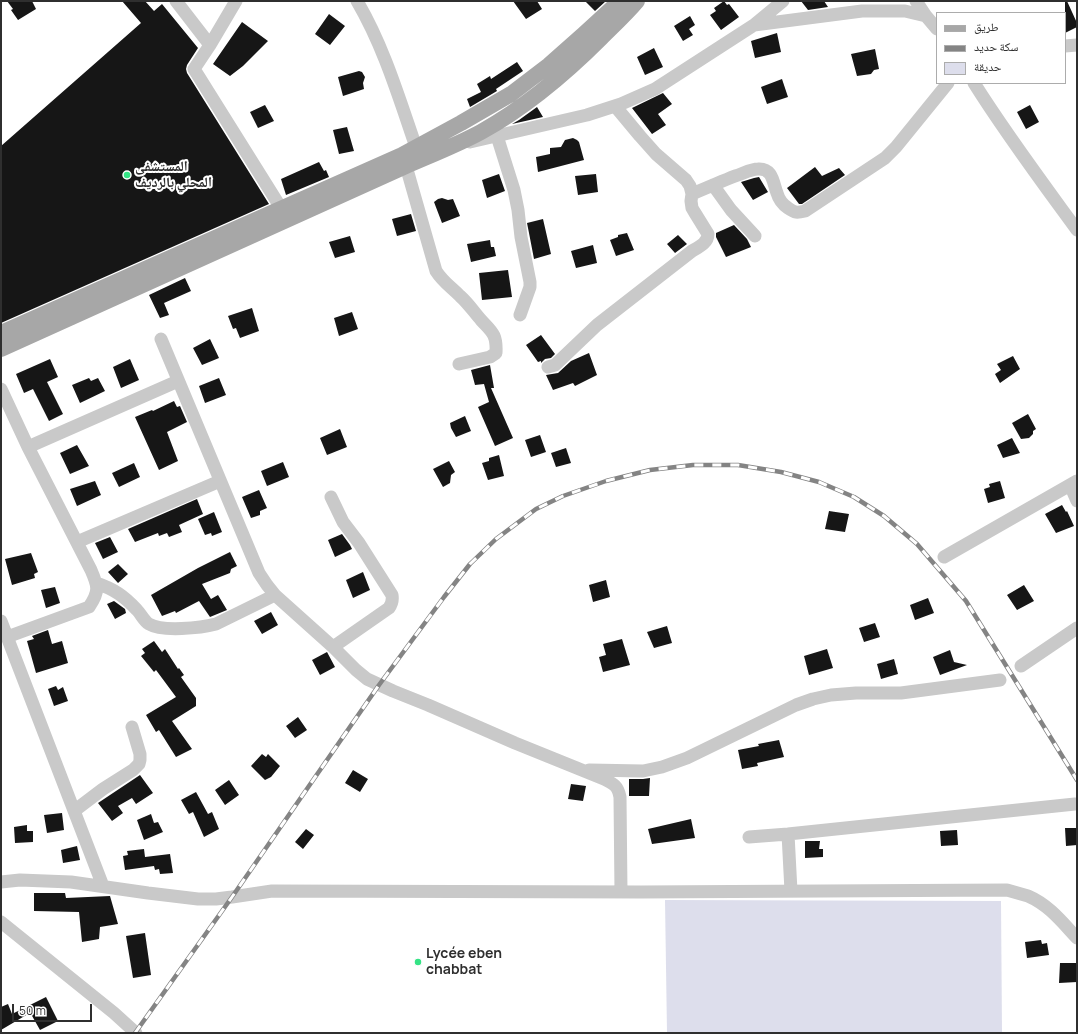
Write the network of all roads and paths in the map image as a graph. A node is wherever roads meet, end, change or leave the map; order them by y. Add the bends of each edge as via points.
1 (176, 1) edge
2 (236, 1) edge
3 (357, 1) edge
4 (620, 1) edge
5 (637, 1) edge
6 (784, 1) edge
7 (916, 1) edge
8 (926, 16) junction
9 (799, 19) junction
10 (754, 25) junction
11 (936, 28) edge
12 (210, 45) junction
13 (1077, 45) edge
14 (1066, 46) edge
15 (947, 84) edge
16 (975, 84) edge
17 (615, 106) junction
18 (497, 136) junction
19 (455, 146) junction
20 (416, 147) junction
21 (406, 166) junction
22 (713, 185) junction
23 (692, 194) junction
24 (284, 214) junction
25 (1077, 230) edge
26 (755, 236) dead end
27 (520, 314) dead end
28 (1, 333) edge
29 (160, 339) dead end
30 (1, 349) edge
31 (459, 364) dead end
32 (548, 367) dead end
33 (178, 381) junction
34 (1, 389) edge
35 (28, 447) junction
36 (220, 481) junction
37 (1073, 483) edge
38 (331, 498) dead end
39 (1077, 501) edge
40 (77, 542) junction
41 (944, 557) dead end
42 (96, 583) junction
43 (275, 595) junction
44 (1, 621) edge
45 (1077, 628) edge
46 (7, 637) junction
47 (333, 648) junction
48 (1021, 666) dead end
49 (1000, 680) dead end
50 (132, 727) dead end
51 (581, 770) junction
52 (1075, 804) dead end
53 (74, 810) junction
54 (788, 834) junction
55 (749, 837) dead end
56 (1, 882) edge
57 (103, 886) junction
58 (791, 891) junction
59 (621, 892) junction
60 (1, 922) edge
61 (1077, 938) edge
62 (137, 1033) edge

1 - 12 street
2 - 12 street
3 - 20 street via 383,54
4 - 20 main road via 549,65 511,94
5 - 19 main road via 560,77 520,108
6 - 9 street
6 - 10 street
7 - 8 street
8 - 9 street via 905,11 862,11
8 - 11 street
9 - 10 street
10 - 17 street via 655,89
12 - 24 street via 194,69
13 - 14 street
15 - 22 street via 885,158 805,211 796,213 782,203 771,174 764,170 747,172
16 - 25 street via 1016,147
17 - 18 street
17 - 23 street via 644,141 686,180
18 - 19 street
18 - 27 street via 514,190 530,282
19 - 21 main road
20 - 24 main road
21 - 24 main road
21 - 31 street via 436,271 493,333 496,343 496,353 490,357
22 - 23 street
22 - 26 street
23 - 32 street via 694,214 708,234 706,242 597,325 555,365
24 - 28 main road
24 - 30 main road
29 - 33 street
33 - 35 street
33 - 36 street
34 - 35 street
35 - 40 street
36 - 40 street
36 - 43 street via 259,573
37 - 39 street
37 - 41 street
38 - 47 street via 343,522 392,595 389,608
40 - 42 street
42 - 43 street via 118,592 148,623 165,628 216,624
42 - 46 street via 97,592 89,606
43 - 47 street
44 - 46 street
45 - 48 street
46 - 53 street
47 - 51 street via 367,679 379,685
49 - 51 street via 901,693 831,695 796,706 687,758 662,767 643,771
50 - 53 street via 140,754 139,764
51 - 59 street via 611,782 619,790
52 - 54 street
53 - 57 street
54 - 55 street
54 - 58 street
56 - 57 street via 36,880
57 - 59 street via 198,899 272,891
58 - 59 street
58 - 61 street via 1007,890 1028,896 1042,904 1055,913
60 - 62 street

